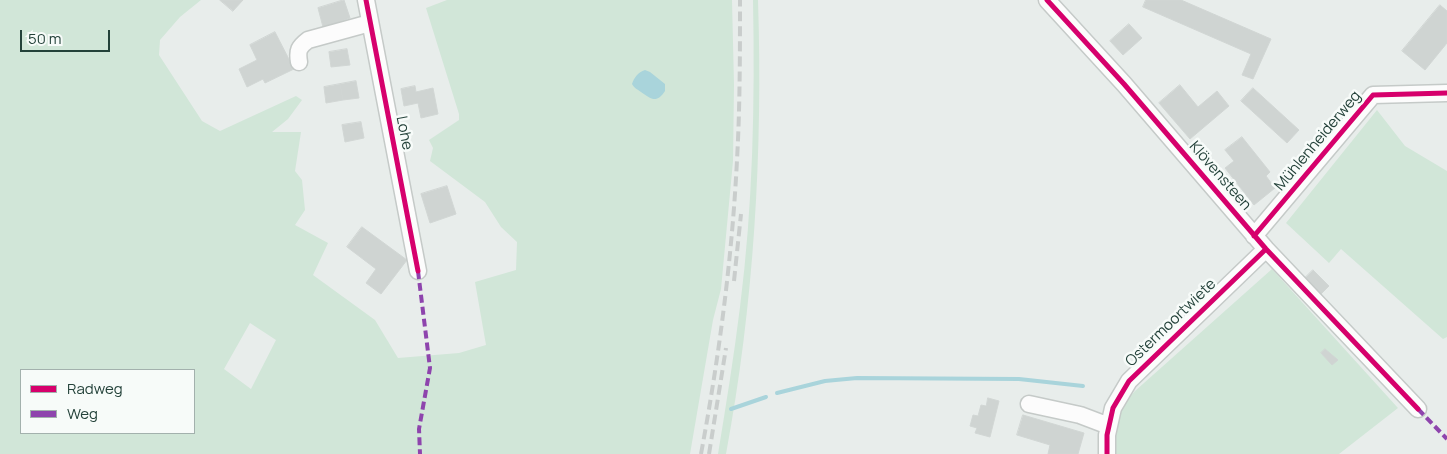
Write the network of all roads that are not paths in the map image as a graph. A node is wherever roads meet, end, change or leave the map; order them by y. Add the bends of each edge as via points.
1 (366, 0) edge
2 (1047, 0) edge
3 (370, 23) junction
4 (298, 62) dead end
5 (1447, 94) edge
6 (1254, 236) junction
7 (1266, 249) junction
8 (418, 271) dead end
9 (1029, 404) dead end
10 (1418, 410) dead end
11 (1110, 426) junction
12 (1107, 454) edge

1 - 3 street, Lohe
2 - 6 street, Klövensteen
3 - 4 street via 308,40 297,52
3 - 8 street, Lohe
5 - 6 street, Mühlenheiderweg via 1373,95
6 - 7 street, Klövensteen
7 - 10 street, Klövensteen
7 - 11 street, Ostermoortwiete via 1129,380 1113,408
9 - 11 street via 1080,415
11 - 12 street, Ostermoortwiete

